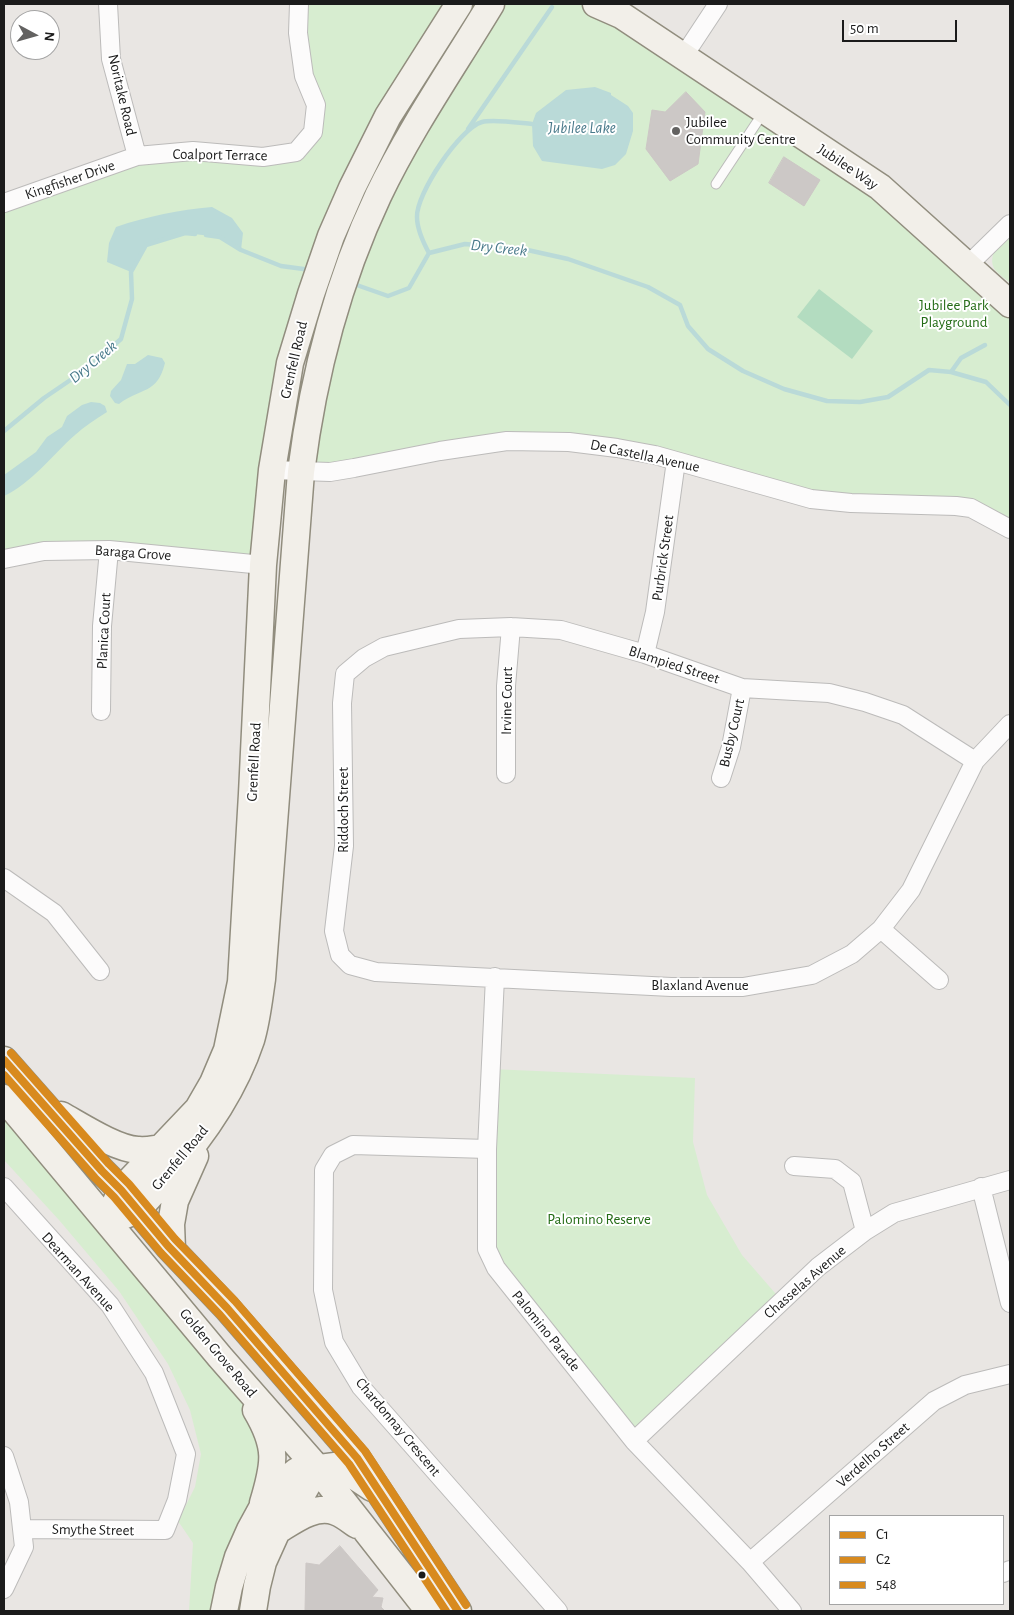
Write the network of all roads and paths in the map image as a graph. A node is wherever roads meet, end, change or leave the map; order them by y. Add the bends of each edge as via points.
1 (108, 4) edge
2 (299, 4) edge
3 (459, 4) edge
4 (491, 4) edge
5 (596, 4) edge
6 (718, 4) edge
7 (617, 9) edge
8 (683, 57) junction
9 (765, 110) junction
10 (137, 156) junction
11 (716, 184) dead end
12 (4, 203) edge
13 (1010, 224) edge
14 (967, 266) junction
15 (1010, 304) edge
16 (676, 461) junction
17 (272, 470) junction
18 (301, 472) junction
19 (1010, 529) edge
20 (109, 550) junction
21 (4, 558) edge
22 (263, 565) junction
23 (510, 627) junction
24 (645, 654) junction
25 (364, 658) joint
26 (742, 688) junction
27 (101, 711) dead end
28 (1010, 724) edge
29 (975, 761) junction
30 (506, 774) dead end
31 (722, 778) dead end
32 (4, 878) edge
33 (881, 929) junction
34 (350, 965) joint
35 (100, 971) dead end
36 (495, 977) junction
37 (939, 980) dead end
38 (4, 1060) edge
39 (4, 1098) edge
40 (47, 1108) junction
41 (212, 1120) junction
42 (162, 1148) junction
43 (487, 1149) junction
44 (794, 1166) dead end
45 (1010, 1180) edge
46 (4, 1187) edge
47 (981, 1187) junction
48 (129, 1200) junction
49 (108, 1222) junction
50 (865, 1231) junction
51 (172, 1250) junction
52 (1010, 1303) edge
53 (261, 1348) junction
54 (235, 1374) junction
55 (1010, 1374) edge
56 (634, 1441) junction
57 (4, 1456) edge
58 (317, 1468) junction
59 (379, 1492) junction
60 (262, 1508) junction
61 (22, 1529) junction
62 (165, 1530) joint
63 (366, 1530) junction
64 (277, 1531) junction
65 (750, 1562) junction
66 (4, 1589) edge
67 (255, 1609) edge
68 (224, 1611) edge
69 (429, 1611) edge
70 (458, 1611) edge
71 (558, 1611) edge
72 (792, 1611) edge

1 - 10 street, Noritake Road via 111,59
2 - 10 street, Coalport Terrace via 298,33 304,76 316,105 313,132 296,152 263,157 193,151
3 - 17 main road, Grenfell Road via 388,116 352,188 329,244 290,363
4 - 18 main road, Grenfell Road via 398,157 378,196 337,304 314,388
5 - 7 main road, Jubilee Way
6 - 8 street
7 - 8 main road, Jubilee Way
8 - 9 main road, Jubilee Way
9 - 11 lane
9 - 14 main road, Jubilee Way via 880,187
10 - 12 street, Kingfisher Drive
13 - 14 street
14 - 15 main road, Jubilee Way
16 - 18 street, De Castella Avenue via 618,448 569,442 507,441 330,472
16 - 19 street, De Castella Avenue via 811,499 971,508
16 - 24 street, Purbrick Street via 655,612
17 - 18 street, De Castella Avenue
17 - 22 main road, Grenfell Road
18 - 41 main road, Grenfell Road via 260,987 251,1038 229,1091
20 - 21 street, Baraga Grove via 44,551
20 - 22 street, Baraga Grove
20 - 27 street, Planica Court via 102,626
22 - 42 main road, Grenfell Road via 241,982 227,1050 213,1083 198,1109
23 - 24 street, Blampied Street via 561,630
23 - 25 street, Blampied Street via 458,629 384,647
23 - 30 street, Irvine Court
24 - 26 street, Blampied Street
25 - 34 street, Riddoch Street via 346,674 342,703 344,846 334,931 340,955
26 - 29 street, Blampied Street via 829,693 865,702 903,715
26 - 31 street, Busby Court
28 - 29 street, Blaxland Avenue
29 - 33 street, Blaxland Avenue via 911,890
32 - 35 street via 54,913
33 - 36 street, Blaxland Avenue via 852,954 812,975 743,987 671,987
33 - 37 street
34 - 36 street, Blaxland Avenue via 376,972
36 - 43 street, Palomino Parade
38 - 40 main road
39 - 49 main road, Golden Grove Road
40 - 42 main road via 117,1145 139,1150
40 - 48 main road
41 - 48 main road, Grenfell Road via 193,1147
41 - 51 main road via 175,1201 171,1224
42 - 48 main road, Grenfell Road
43 - 56 street, Palomino Parade via 487,1249 496,1268
43 - 71 street, Chardonnay Crescent via 353,1145 333,1155 324,1170 323,1290 334,1342 361,1387
44 - 50 street via 835,1169 852,1182
45 - 47 street, Chasselas Avenue
46 - 62 street, Dearman Avenue via 110,1305 154,1373 186,1454 177,1500
47 - 50 street, Chasselas Avenue via 894,1213
47 - 52 street
48 - 49 main road, Grenfell Road
48 - 51 main road
49 - 54 main road, Golden Grove Road
50 - 56 street, Chasselas Avenue via 818,1267
51 - 53 main road
53 - 58 main road via 301,1406 317,1456
53 - 59 main road via 357,1458
54 - 58 main road, Golden Grove Road
54 - 60 main road via 265,1426 273,1453 271,1478
55 - 65 street, Verdelho Street via 965,1385 934,1401
56 - 65 street, Palomino Parade
57 - 61 street via 20,1502
58 - 59 main road via 334,1466
58 - 60 main road via 297,1471
58 - 63 main road, Golden Grove Road
58 - 64 main road
59 - 70 main road
60 - 68 main road via 238,1557
61 - 62 street, Smythe Street
61 - 66 street via 24,1547
63 - 64 main road via 337,1512 320,1510
63 - 69 main road, Golden Grove Road
64 - 67 main road via 263,1562
65 - 72 street, Palomino Parade

